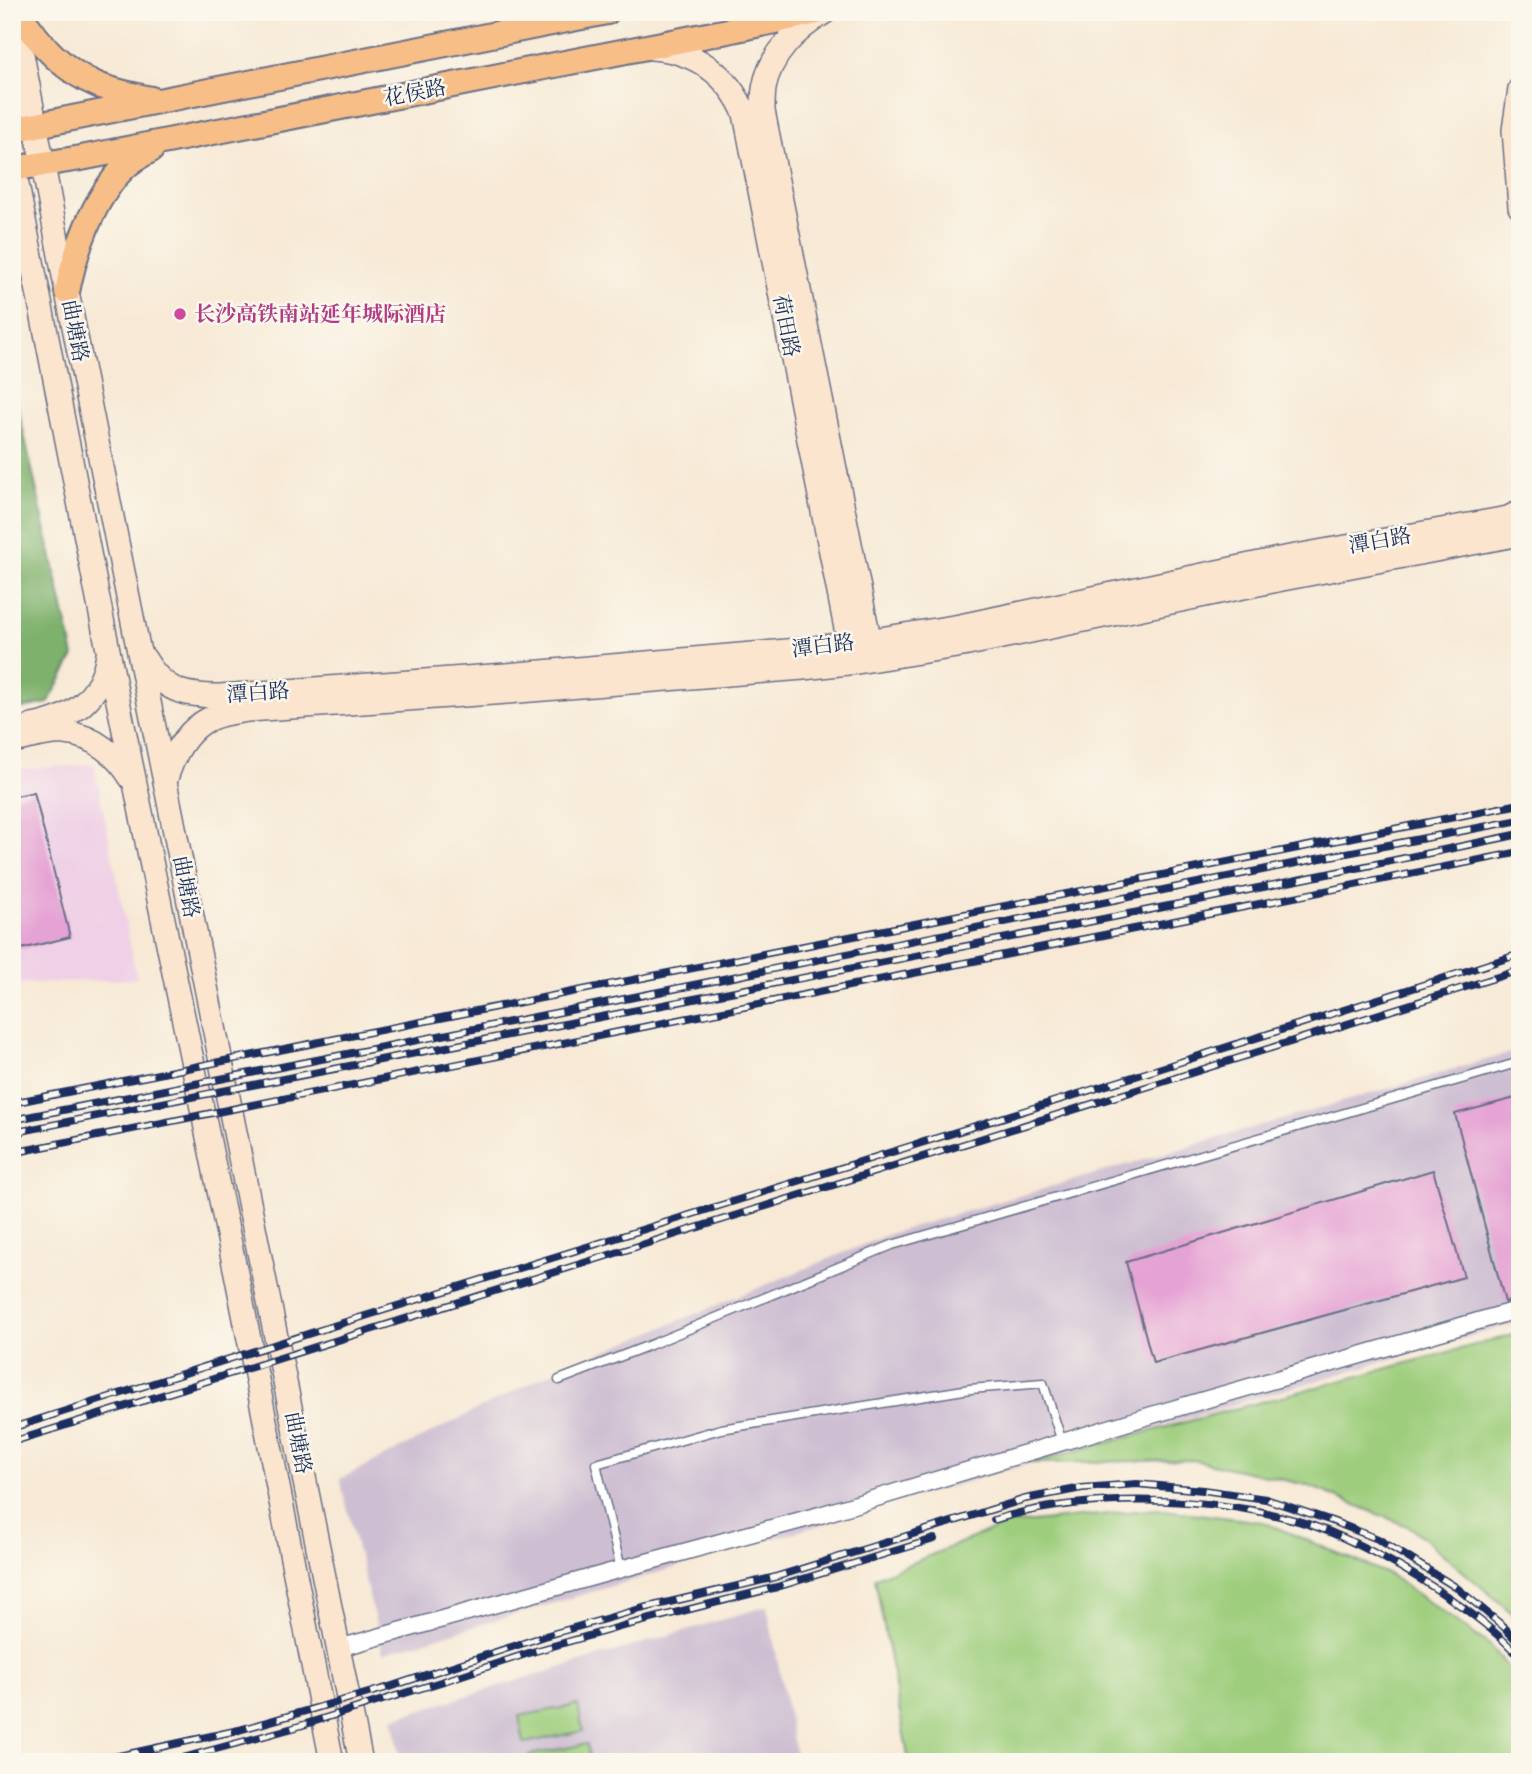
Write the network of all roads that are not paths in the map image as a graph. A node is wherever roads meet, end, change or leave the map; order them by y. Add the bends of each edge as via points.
1 (17, 12) edge
2 (607, 12) edge
3 (817, 12) edge
4 (825, 12) edge
5 (645, 48) junction
6 (1520, 89) edge
7 (159, 101) junction
8 (24, 128) edge
9 (165, 142) junction
10 (44, 169) junction
11 (14, 174) edge
12 (1520, 207) edge
13 (12, 264) edge
14 (67, 292) junction
15 (38, 295) junction
16 (1520, 512) edge
17 (1520, 534) edge
18 (849, 591) junction
19 (920, 633) junction
20 (138, 646) junction
21 (795, 650) junction
22 (109, 652) junction
23 (861, 652) junction
24 (12, 730) edge
25 (12, 741) edge
26 (165, 782) junction
27 (136, 789) junction
28 (1520, 1062) edge
29 (1520, 1309) edge
30 (559, 1380) dead end
31 (1062, 1443) junction
32 (621, 1569) junction
33 (339, 1648) junction
34 (332, 1762) edge
35 (361, 1762) edge

1 - 7 main road via 52,55 77,74 99,86
1 - 8 street, 曲塘路
2 - 7 main road, 花侯路
3 - 5 main road, 花侯路
4 - 18 street, 荷田路 via 790,38 777,56 767,74 763,111
5 - 9 main road, 花侯路
5 - 18 street, 荷田路 via 676,51 705,64 728,85 745,114
6 - 12 street via 1514,130
7 - 8 main road, 花侯路
8 - 10 street, 曲塘路
9 - 10 main road, 花侯路
9 - 14 main road via 123,168 104,194 78,248
10 - 11 main road, 花侯路
10 - 14 street, 曲塘路
11 - 15 street, 曲塘路
13 - 15 street
14 - 20 street, 曲塘路
15 - 22 street, 曲塘路
16 - 19 street, 潭白路 via 1508,518 1279,559
17 - 23 street, 潭白路 via 963,645
18 - 19 street via 884,625
18 - 21 street via 829,629
18 - 23 street, 荷田路
19 - 23 street, 潭白路
20 - 21 street, 潭白路 via 167,687 210,696
20 - 26 street, 曲塘路
21 - 23 street, 潭白路
22 - 24 street via 98,687 78,708 49,723
22 - 27 street, 曲塘路
23 - 26 street, 潭白路 via 714,676 226,713 192,731 172,761
25 - 27 street via 66,733 99,744 123,766
26 - 33 street, 曲塘路
27 - 34 street, 曲塘路
28 - 30 lane via 892,1245
29 - 31 street
31 - 32 street
31 - 32 lane via 1043,1383 970,1389 721,1429 596,1464
32 - 33 street
33 - 35 street, 曲塘路

